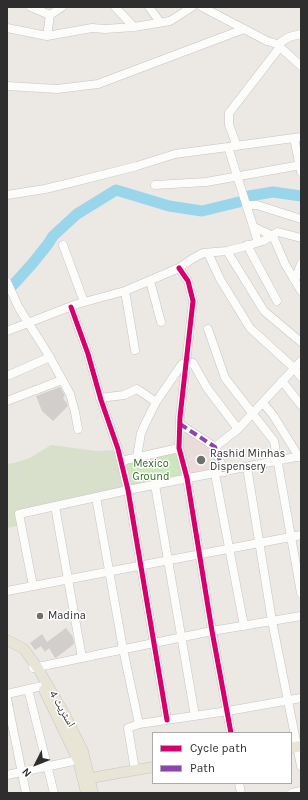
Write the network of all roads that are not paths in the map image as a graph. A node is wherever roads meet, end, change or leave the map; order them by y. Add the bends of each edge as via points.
1 (31, 7) edge
2 (62, 7) edge
3 (115, 7) edge
4 (149, 7) edge
5 (192, 7) edge
6 (202, 7) edge
7 (50, 15) junction
8 (160, 22) junction
9 (134, 27) junction
10 (7, 28) edge
11 (244, 29) junction
12 (298, 35) edge
13 (47, 36) junction
14 (301, 43) edge
15 (280, 46) junction
16 (301, 66) edge
17 (7, 86) edge
18 (298, 137) edge
19 (237, 146) junction
20 (228, 147) junction
21 (301, 167) edge
22 (236, 176) junction
23 (155, 185) dead end
24 (7, 196) edge
25 (246, 205) junction
26 (301, 219) edge
27 (254, 227) junction
28 (273, 236) junction
29 (301, 238) edge
30 (258, 242) junction
31 (63, 245) dead end
32 (247, 245) junction
33 (228, 251) junction
34 (208, 253) junction
35 (301, 264) edge
36 (179, 268) junction
37 (295, 280) junction
38 (150, 281) junction
39 (7, 282) edge
40 (125, 291) junction
41 (301, 291) edge
42 (84, 302) junction
43 (277, 302) dead end
44 (71, 306) junction
45 (161, 322) dead end
46 (29, 323) junction
47 (208, 329) dead end
48 (7, 331) edge
49 (301, 342) edge
50 (135, 350) dead end
51 (50, 357) junction
52 (301, 361) edge
53 (186, 364) junction
54 (294, 368) junction
55 (7, 376) edge
56 (301, 378) edge
57 (62, 380) junction
58 (282, 381) junction
59 (100, 398) junction
60 (7, 401) edge
61 (156, 402) junction
62 (262, 403) junction
63 (301, 405) edge
64 (253, 413) junction
65 (180, 424) junction
66 (78, 429) dead end
67 (238, 429) junction
68 (215, 447) junction
69 (179, 448) junction
70 (137, 457) junction
71 (300, 457) edge
72 (121, 461) junction
73 (278, 461) junction
74 (247, 467) junction
75 (220, 473) junction
76 (186, 478) junction
77 (155, 485) junction
78 (128, 490) junction
79 (96, 497) junction
80 (55, 506) junction
81 (301, 535) edge
82 (291, 537) junction
83 (260, 543) junction
84 (229, 549) junction
85 (199, 554) junction
86 (168, 560) junction
87 (141, 565) junction
88 (109, 571) junction
89 (68, 579) junction
90 (33, 586) junction
91 (7, 591) edge
92 (301, 593) edge
93 (301, 616) edge
94 (272, 621) junction
95 (244, 626) junction
96 (212, 631) junction
97 (181, 637) junction
98 (7, 640) edge
99 (154, 643) junction
100 (7, 646) edge
101 (123, 649) junction
102 (82, 658) junction
103 (34, 668) junction
104 (42, 686) junction
105 (28, 690) junction
106 (7, 694) edge
107 (301, 698) edge
108 (7, 699) edge
109 (289, 700) junction
110 (228, 711) junction
111 (195, 716) junction
112 (167, 720) junction
113 (139, 724) junction
114 (231, 732) edge
115 (296, 744) edge
116 (78, 760) junction
117 (301, 766) edge
118 (48, 767) junction
119 (152, 767) edge
120 (135, 770) junction
121 (22, 772) junction
122 (152, 774) edge
123 (7, 775) edge
124 (88, 786) edge
125 (301, 791) edge
126 (26, 793) edge
127 (54, 793) edge
128 (292, 793) edge

1 - 7 street
2 - 7 street
3 - 9 street
4 - 8 street
5 - 8 street via 170,21
6 - 11 street
7 - 13 street
8 - 9 street
9 - 13 street via 92,28
10 - 13 street
11 - 15 street
11 - 17 street via 98,84 57,89
12 - 14 street
12 - 15 street via 281,42
15 - 16 street
15 - 19 street via 229,113 229,125
18 - 19 street
18 - 21 street
19 - 20 street
20 - 22 street
20 - 24 street via 176,154 70,183
21 - 22 street
22 - 23 street via 206,182
22 - 25 street
25 - 26 street via 257,204
25 - 27 street
27 - 28 street
27 - 30 street
28 - 29 street via 278,232
28 - 30 street
28 - 37 street
30 - 32 street
31 - 42 street
32 - 33 street
32 - 43 street
33 - 34 street
33 - 49 street via 264,311
34 - 36 street via 192,259
34 - 54 street via 220,279 250,328
35 - 37 street
36 - 38 street
36 - 53 street via 188,281 193,301
37 - 41 street
38 - 40 street
38 - 45 street
39 - 46 street
40 - 42 street
40 - 50 street
42 - 44 street
44 - 46 street
44 - 59 street
46 - 48 street
46 - 51 street
47 - 64 street via 225,378
51 - 55 street
51 - 57 street
52 - 54 street
53 - 61 street via 178,368
53 - 65 street
53 - 67 street via 193,363 207,388
54 - 56 street
54 - 58 street
57 - 60 street
57 - 66 street via 70,394
58 - 62 street
58 - 63 street
59 - 61 street via 124,395 136,389
59 - 72 street
61 - 70 street via 141,433
62 - 64 street
62 - 71 street via 273,415
64 - 67 street
64 - 73 street via 274,441
65 - 68 street
65 - 69 street
67 - 68 street
68 - 75 street
69 - 70 street
69 - 76 street
70 - 72 street
71 - 73 street
72 - 78 street
73 - 74 street
73 - 82 street
74 - 75 street
74 - 83 street
75 - 76 street
75 - 84 street
76 - 77 street
76 - 85 street
77 - 78 street
77 - 86 street
78 - 79 street
78 - 87 street
79 - 80 street
79 - 88 street
80 - 89 street
80 - 90 street via 19,514
81 - 82 street
82 - 83 street
82 - 92 street
83 - 84 street
83 - 94 street
84 - 85 street
84 - 95 street
85 - 86 street
85 - 96 street
86 - 87 street
86 - 97 street
87 - 88 street
87 - 99 street
88 - 89 street
88 - 101 street
89 - 90 street
89 - 102 street
90 - 91 street
93 - 94 street
94 - 95 street
94 - 109 street
95 - 96 street
96 - 97 street
96 - 110 street
97 - 99 street
97 - 111 street
98 - 103 main road, اسٹریٹ 4 via 24,649
99 - 101 street
99 - 112 street
100 - 103 main road, اسٹریٹ 4 via 18,652
101 - 102 street
101 - 113 street
102 - 103 street
103 - 104 main road, اسٹریٹ 4
103 - 124 main road, اسٹریٹ 4 via 75,733 83,751
104 - 105 street
104 - 116 main road, اسٹریٹ 4
105 - 106 street
105 - 118 street
107 - 109 street
108 - 121 street
109 - 110 street
109 - 115 street
110 - 111 street
110 - 114 street
111 - 112 street
112 - 113 street
113 - 120 street via 128,728
115 - 117 street
116 - 118 street
116 - 124 main road, اسٹریٹ 4
118 - 121 street
118 - 127 street
119 - 120 main road
120 - 124 main road
121 - 123 street
121 - 126 street
122 - 124 main road
125 - 128 street

